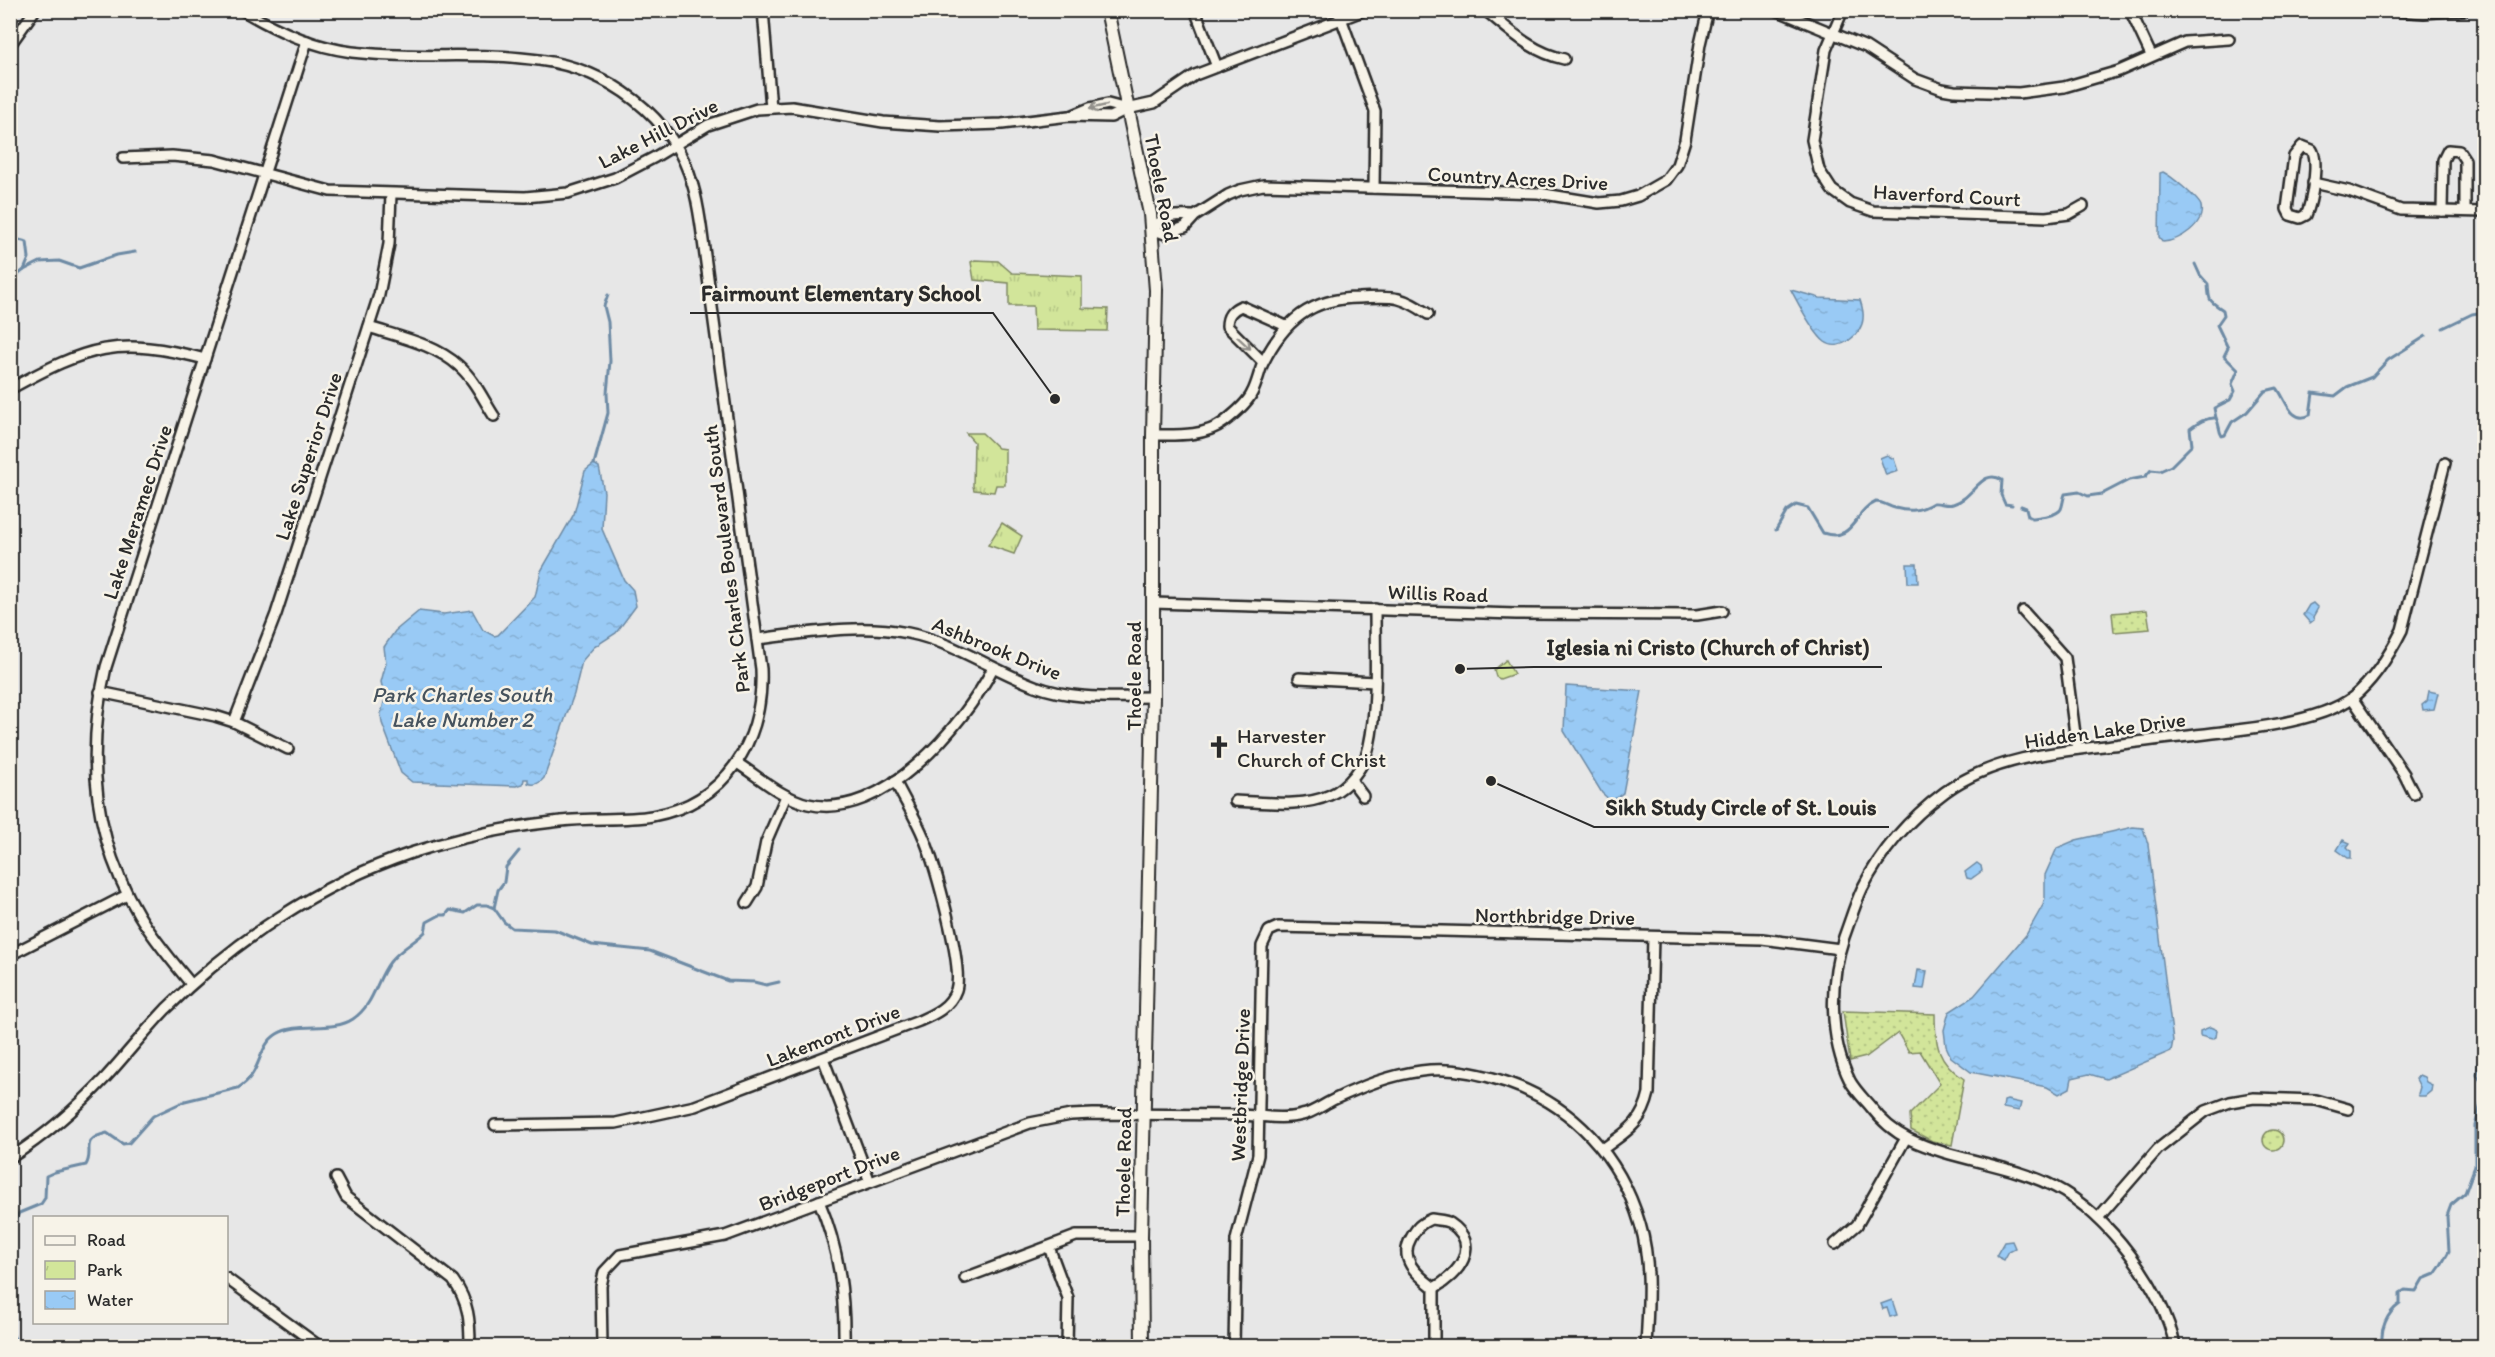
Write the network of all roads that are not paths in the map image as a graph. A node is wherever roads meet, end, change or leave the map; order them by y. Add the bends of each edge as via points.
1 (35, 10) edge
2 (242, 10) edge
3 (763, 10) edge
4 (1107, 10) edge
5 (1195, 10) edge
6 (1365, 10) edge
7 (1485, 10) edge
8 (1708, 10) edge
9 (1776, 10) edge
10 (1843, 10) edge
11 (2130, 10) edge
12 (2382, 10) edge
13 (2463, 10) edge
14 (1340, 15) edge
15 (1831, 34) junction
16 (2229, 39) dead end
17 (307, 41) junction
18 (10, 45) edge
19 (2151, 55) junction
20 (1564, 59) dead end
21 (1217, 67) junction
22 (771, 108) junction
23 (1127, 109) junction
24 (675, 144) junction
25 (123, 158) dead end
26 (265, 174) junction
27 (2313, 183) junction
28 (1374, 188) junction
29 (391, 194) junction
30 (2083, 206) dead end
31 (2442, 211) junction
32 (2465, 211) junction
33 (2484, 212) edge
34 (1195, 216) junction
35 (1152, 229) junction
36 (1428, 314) dead end
37 (1286, 326) junction
38 (369, 327) junction
39 (205, 359) junction
40 (1263, 362) junction
41 (10, 389) edge
42 (494, 416) dead end
43 (1153, 435) junction
44 (2445, 463) dead end
45 (1153, 603) junction
46 (1374, 609) junction
47 (1722, 611) dead end
48 (2023, 611) dead end
49 (757, 639) junction
50 (993, 668) junction
51 (1299, 678) dead end
52 (1375, 682) junction
53 (100, 692) junction
54 (1153, 697) junction
55 (2352, 698) junction
56 (234, 722) junction
57 (288, 749) dead end
58 (2077, 749) junction
59 (737, 763) junction
60 (1351, 780) junction
61 (895, 781) junction
62 (2415, 794) dead end
63 (786, 796) junction
64 (1363, 796) dead end
65 (1235, 801) dead end
66 (127, 895) junction
67 (747, 903) dead end
68 (1269, 931) joint
69 (1653, 937) junction
70 (1840, 949) junction
71 (10, 955) edge
72 (192, 984) junction
73 (823, 1058) junction
74 (2348, 1109) dead end
75 (1144, 1114) junction
76 (1259, 1116) junction
77 (495, 1125) dead end
78 (1906, 1138) junction
79 (1603, 1149) junction
80 (10, 1158) edge
81 (336, 1178) dead end
82 (870, 1182) junction
83 (819, 1201) junction
84 (2098, 1218) junction
85 (1141, 1236) junction
86 (1835, 1244) dead end
87 (1050, 1247) junction
88 (965, 1278) dead end
89 (228, 1279) edge
90 (1434, 1288) junction
91 (319, 1347) edge
92 (470, 1347) edge
93 (602, 1347) edge
94 (844, 1347) edge
95 (1067, 1347) edge
96 (1142, 1347) edge
97 (1234, 1347) edge
98 (1434, 1347) edge
99 (1646, 1347) edge
100 (2175, 1347) edge

1 - 18 street
2 - 17 street, Park Charles Boulevard South
3 - 22 street
4 - 23 main road, Thoele Road
5 - 21 street
6 - 14 street, Lake Hill Drive
7 - 20 street via 1530,47
8 - 28 street, Country Acres Drive via 1685,140 1674,171 1656,186 1631,198 1599,203 1549,193
9 - 15 street
10 - 15 street, Haverford Court
11 - 19 street
12 - 13 street
14 - 21 street, Lake Hill Drive
14 - 28 street via 1374,111
15 - 19 street via 1866,47 1915,79 1954,91 2019,93 2064,87 2119,71
15 - 30 street, Haverford Court via 1821,74 1813,151 1825,181 1850,203 1873,211 2046,217 2069,214
16 - 19 street via 2185,42
17 - 24 street, Park Charles Boulevard South via 351,52 519,58 567,65 593,74 628,94 657,120
17 - 26 street, Lake Meramec Drive
21 - 23 street, Lake Hill Drive via 1189,78 1165,98
22 - 23 street, Lake Hill Drive via 792,107 883,122 940,126 1069,116 1111,117
22 - 24 street, Lake Hill Drive via 724,118
23 - 35 main road, Thoele Road
24 - 29 street, Lake Hill Drive via 615,178 568,193 525,197
24 - 49 street, Park Charles Boulevard South via 693,184 701,226
25 - 26 street, Lake Hill Drive via 193,157
26 - 29 street, Lake Hill Drive via 330,191
26 - 39 street, Lake Meramec Drive
27 - 27 street via 2315,155 2302,146 2294,156 2290,215 2300,218 2306,214
27 - 31 street via 2401,210
28 - 34 street, Country Acres Drive via 1263,185 1234,193
29 - 38 street, Lake Superior Drive via 389,244
31 - 32 street
31 - 32 street via 2443,160 2448,150 2454,149 2465,160
32 - 33 street
34 - 35 street, Country Acres Drive via 1163,218
34 - 35 street, Country Acres Drive via 1185,227 1165,234
35 - 43 main road, Thoele Road via 1156,290
36 - 37 street via 1402,299 1350,298 1323,302
37 - 40 street
37 -> 40 street via 1241,306 1233,309 1227,326
38 - 42 street via 448,357 470,377
38 - 56 street, Lake Superior Drive via 276,614
39 - 41 street via 155,347 96,349
39 - 53 street, Lake Meramec Drive
40 - 43 street via 1253,393 1222,424 1193,434
43 - 45 main road, Thoele Road
44 - 55 street, Hidden Lake Drive via 2402,630 2392,650
45 - 46 street, Willis Road
45 - 54 main road, Thoele Road
46 - 47 street, Willis Road via 1516,614 1697,615
46 - 52 street
48 - 58 street via 2065,658
49 - 50 street, Ashbrook Drive via 839,629 886,630 933,640
49 - 59 street, Park Charles Boulevard South via 761,700 754,729
50 - 54 street, Ashbrook Drive via 1055,692
50 - 61 street via 970,708 943,741
51 - 52 street
52 - 60 street via 1369,748
53 - 56 street
53 - 66 street, Lake Meramec Drive via 94,750 98,805 109,852
54 - 75 main road, Thoele Road
55 - 58 street, Hidden Lake Drive via 2308,718 2277,724
55 - 62 street
56 - 57 street
58 - 70 street, Hidden Lake Drive via 2013,761 1971,777 1931,802 1876,863 1861,890
59 - 63 street
59 - 72 street, Park Charles Boulevard South via 703,796 662,814 532,824 442,843 384,863 279,918
60 - 64 street
60 - 65 street via 1330,795 1303,802
61 - 63 street via 853,803 838,806 808,804
61 - 73 street, Lakemont Drive via 932,862 958,981 951,999 933,1015
63 - 67 street via 766,842 757,887
66 - 71 street
66 - 72 street, Lake Meramec Drive via 156,940
68 - 69 street, Northbridge Drive via 1278,927
68 - 76 street, Westbridge Drive via 1262,946
69 - 70 street, Northbridge Drive via 1762,939
69 - 79 street via 1646,1109 1637,1123
70 - 78 street, Hidden Lake Drive via 1835,1034 1841,1058 1851,1083 1878,1117
72 - 80 street, Park Charles Boulevard South via 68,1114
73 - 77 street, Lakemont Drive via 695,1106 642,1119 616,1124
73 - 82 street
74 - 84 street via 2316,1100 2254,1098 2206,1111 2158,1149
75 - 76 street, Bridgeport Drive
75 - 82 street, Bridgeport Drive via 1071,1115 1030,1123
75 - 85 main road, Thoele Road
76 - 79 street, Bridgeport Drive via 1303,1115 1394,1075 1459,1070 1527,1089 1586,1129
76 - 97 street, Westbridge Drive via 1258,1155 1236,1240
78 - 84 street, Hidden Lake Drive via 1943,1152 2022,1172 2059,1189
78 - 86 street via 1857,1225
79 - 99 street, Bridgeport Drive via 1631,1196 1641,1227 1647,1263
81 - 92 street via 346,1197 453,1280 467,1304
82 - 83 street, Bridgeport Drive
83 - 93 street, Bridgeport Drive via 726,1236 620,1255 604,1272 601,1286
83 - 94 street via 841,1271
84 - 100 street, Hidden Lake Drive via 2155,1292
85 - 87 street via 1076,1236
85 - 96 main road, Thoele Road
87 - 88 street
87 - 95 street via 1068,1298
89 - 91 street
90 - 90 street via 1407,1260 1406,1247 1418,1225 1431,1219 1450,1222 1462,1237 1466,1253 1460,1268
90 - 98 street

